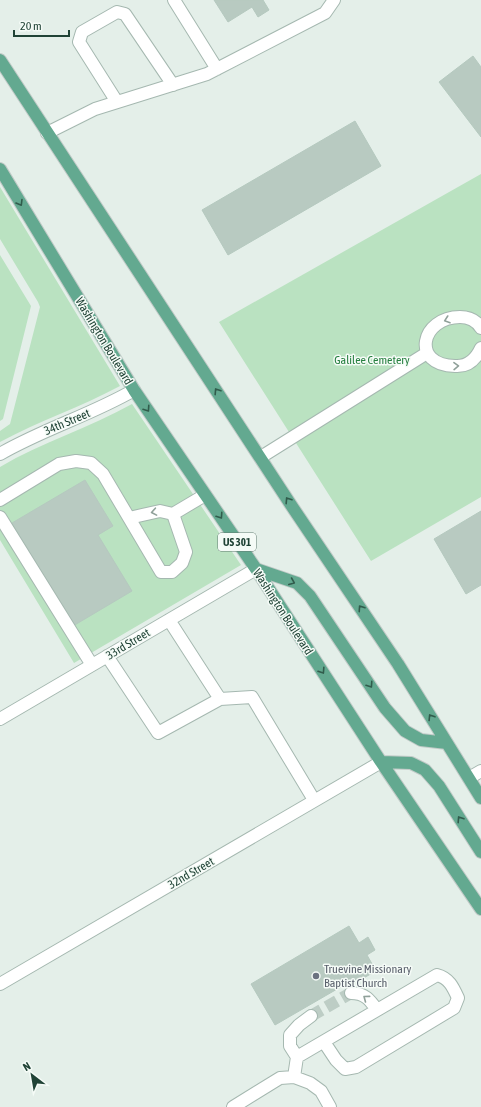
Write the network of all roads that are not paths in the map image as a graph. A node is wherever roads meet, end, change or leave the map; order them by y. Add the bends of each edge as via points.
1 (174, 0) edge
2 (334, 0) edge
3 (0, 60) edge
4 (217, 69) junction
5 (173, 85) junction
6 (117, 102) junction
7 (48, 133) junction
8 (0, 169) edge
9 (481, 326) edge
10 (481, 348) edge
11 (427, 353) junction
12 (134, 390) junction
13 (0, 454) edge
14 (260, 458) junction
15 (205, 495) junction
16 (0, 500) edge
17 (173, 514) junction
18 (0, 517) edge
19 (130, 518) junction
20 (256, 569) junction
21 (168, 620) junction
22 (107, 656) junction
23 (92, 665) junction
24 (220, 699) junction
25 (0, 720) edge
26 (447, 743) junction
27 (381, 762) junction
28 (481, 771) edge
29 (468, 778) junction
30 (481, 798) edge
31 (314, 800) junction
32 (481, 852) edge
33 (481, 909) edge
34 (0, 984) edge
35 (351, 993) dead end
36 (377, 1010) junction
37 (311, 1016) tunnel mouth
38 (324, 1042) junction
39 (297, 1057) junction
40 (294, 1077) junction
41 (233, 1107) edge
42 (330, 1107) edge

1 - 4 street
2 - 4 street via 325,13
3 - 7 main road
4 - 5 street
5 - 6 street
5 - 6 street via 125,14 117,12 82,32 79,42
6 - 7 street via 95,109
14 -> 7 main road
8 -> 12 main road, Washington Boulevard / US 301
9 -> 11 street via 463,317 445,319 428,334
11 -> 10 street via 437,363 461,366 476,357
11 - 14 street
12 - 13 street, 34th Street via 110,404
12 -> 15 main road, Washington Boulevard / US 301
26 -> 14 main road via 398,664
15 - 17 street
15 -> 20 main road, Washington Boulevard / US 301
16 - 19 street via 59,464 76,461 91,464 103,474
17 -> 19 street via 160,511
17 - 19 street via 186,552 182,563 172,572 161,572
18 - 23 street
20 - 21 street, 33rd Street
20 -> 26 main road via 297,583 310,596 385,708 405,731 421,740
20 -> 27 main road, Washington Boulevard / US 301
21 - 22 street, 33rd Street
21 - 24 street
22 - 23 street, 33rd Street
22 - 24 street via 158,733
23 - 25 street, 33rd Street
24 - 31 street via 252,697
26 - 29 main road
27 - 31 street, 32nd Street
32 -> 27 main road via 425,770 411,763
27 - 33 main road, Washington Boulevard / US 301
28 - 29 street
29 - 30 main road
31 - 34 street, 32nd Street
36 -> 35 street via 368,998
36 - 38 street
36 - 38 street via 437,975 444,977 452,985 458,998 454,1008 356,1068 345,1069
37 - 39 street via 290,1035 290,1046
38 - 39 street
39 - 40 street
40 - 41 street via 280,1078
40 - 42 street via 310,1083 321,1091

